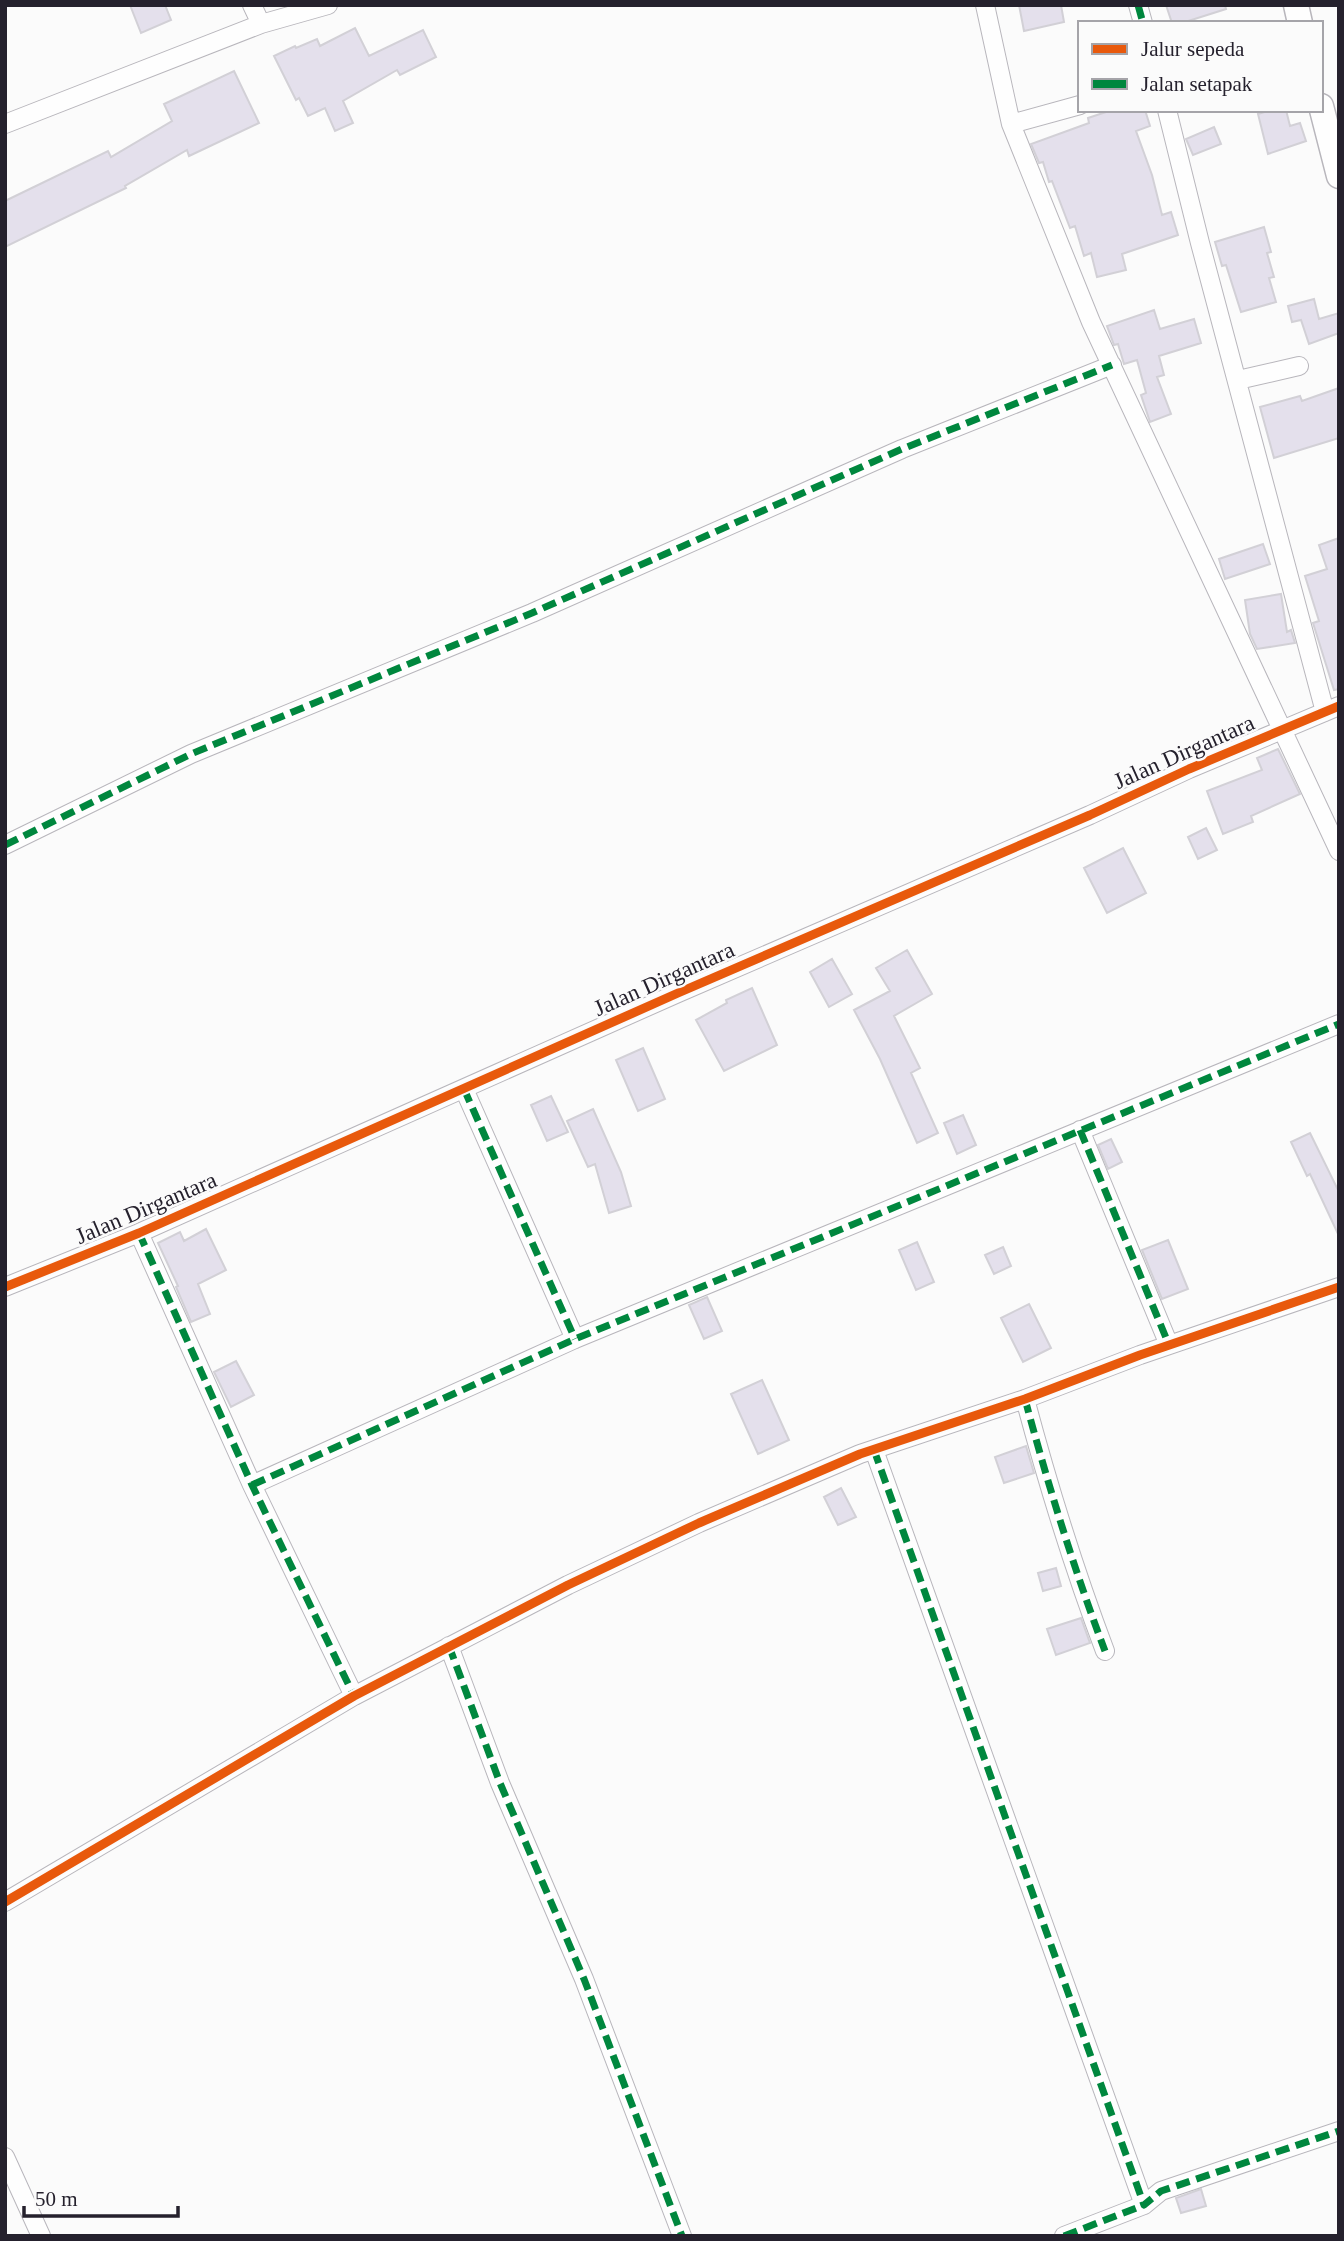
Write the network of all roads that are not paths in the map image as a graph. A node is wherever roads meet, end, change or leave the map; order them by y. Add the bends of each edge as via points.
1 (252, 5) edge
2 (328, 5) edge
3 (985, 5) edge
4 (261, 24) junction
5 (1078, 106) edge
6 (1167, 112) edge
7 (1323, 112) edge
8 (5, 124) edge
9 (1011, 124) junction
10 (1339, 176) edge
11 (1112, 365) junction
12 (1299, 366) dead end
13 (1238, 380) junction
14 (1332, 709) edge
15 (1282, 729) junction
16 (5, 845) edge
17 (1339, 851) edge
18 (1339, 1024) edge
19 (464, 1089) junction
20 (1080, 1130) junction
21 (139, 1233) junction
22 (5, 1287) edge
23 (1339, 1287) edge
24 (575, 1339) junction
25 (1169, 1345) junction
26 (1026, 1399) junction
27 (874, 1450) junction
28 (252, 1485) junction
29 (449, 1646) junction
30 (1105, 1651) dead end
31 (354, 1696) junction
32 (5, 1902) edge
33 (1339, 2131) edge
34 (5, 2157) edge
35 (1144, 2205) junction
36 (41, 2236) edge
37 (682, 2236) edge
38 (1065, 2236) edge

1 - 4 street
2 - 4 street
3 - 9 street
4 - 8 street
5 - 9 street
6 - 13 street
7 - 10 street
9 - 11 street
11 - 15 street
11 - 16 street via 902,449 532,613 191,754
12 - 13 street
13 - 14 street
14 - 15 street, Jalan Dirgantara
15 - 17 street
15 - 19 street, Jalan Dirgantara
18 - 20 street
19 - 21 street, Jalan Dirgantara
19 - 24 street
20 - 24 street
20 - 25 street
21 - 22 street, Jalan Dirgantara
21 - 28 street
23 - 25 street
24 - 28 street
25 - 26 street
26 - 27 street
26 - 30 street via 1047,1481
27 - 29 street via 699,1523
27 - 35 street
28 - 31 street
29 - 31 street
29 - 37 street
31 - 32 street
33 - 35 street via 1161,2191
34 - 36 street
35 - 38 street

